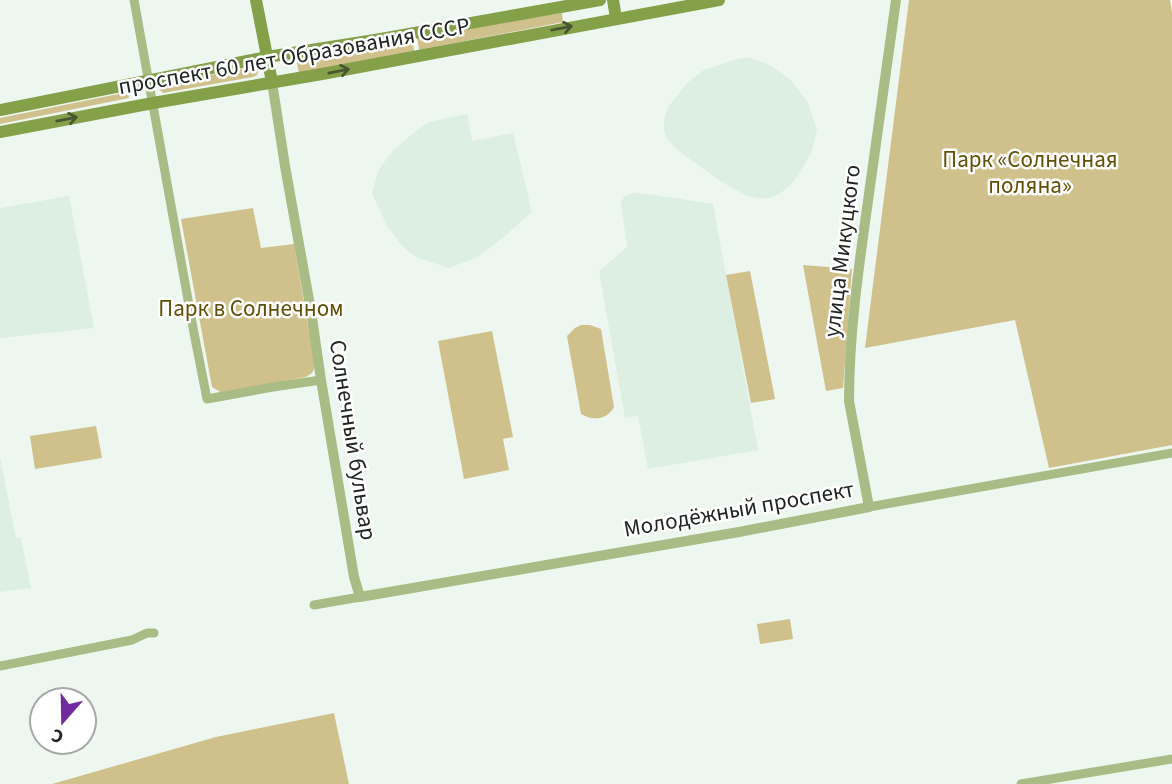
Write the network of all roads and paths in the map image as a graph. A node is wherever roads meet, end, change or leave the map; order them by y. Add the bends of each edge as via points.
1 (134, 0) edge
2 (256, 0) edge
3 (600, 0) edge
4 (613, 0) edge
5 (719, 0) edge
6 (896, 0) edge
7 (616, 18) junction
8 (267, 57) junction
9 (149, 81) junction
10 (272, 82) junction
11 (153, 103) junction
12 (0, 110) edge
13 (0, 132) edge
14 (321, 380) junction
15 (1172, 453) edge
16 (869, 507) junction
17 (360, 597) junction
18 (314, 605) dead end
19 (155, 633) dead end
20 (0, 666) edge
21 (1172, 758) edge
22 (1021, 784) edge

1 - 9 street
2 - 8 main road, Солнечный бульвар
3 - 8 main road, проспект 60 лет Образования СССР
4 - 7 main road
5 - 7 main road, проспект 60 лет Образования СССР
6 - 16 street, улица Микуцкого via 853,320 849,387
10 -> 7 main road, проспект 60 лет Образования СССР
8 - 9 main road, проспект 60 лет Образования СССР
8 - 10 main road, Солнечный бульвар
9 - 11 street
9 - 12 main road, проспект 60 лет Образования СССР
10 - 11 main road, проспект 60 лет Образования СССР
10 - 14 street, Солнечный бульвар
13 -> 11 main road, проспект 60 лет Образования СССР
11 - 14 street via 207,399
14 - 17 street, Солнечный бульвар
15 - 16 street, Молодёжный проспект
16 - 17 street, Молодёжный проспект
17 - 18 street, Молодёжный проспект
19 - 20 street
21 - 22 street

